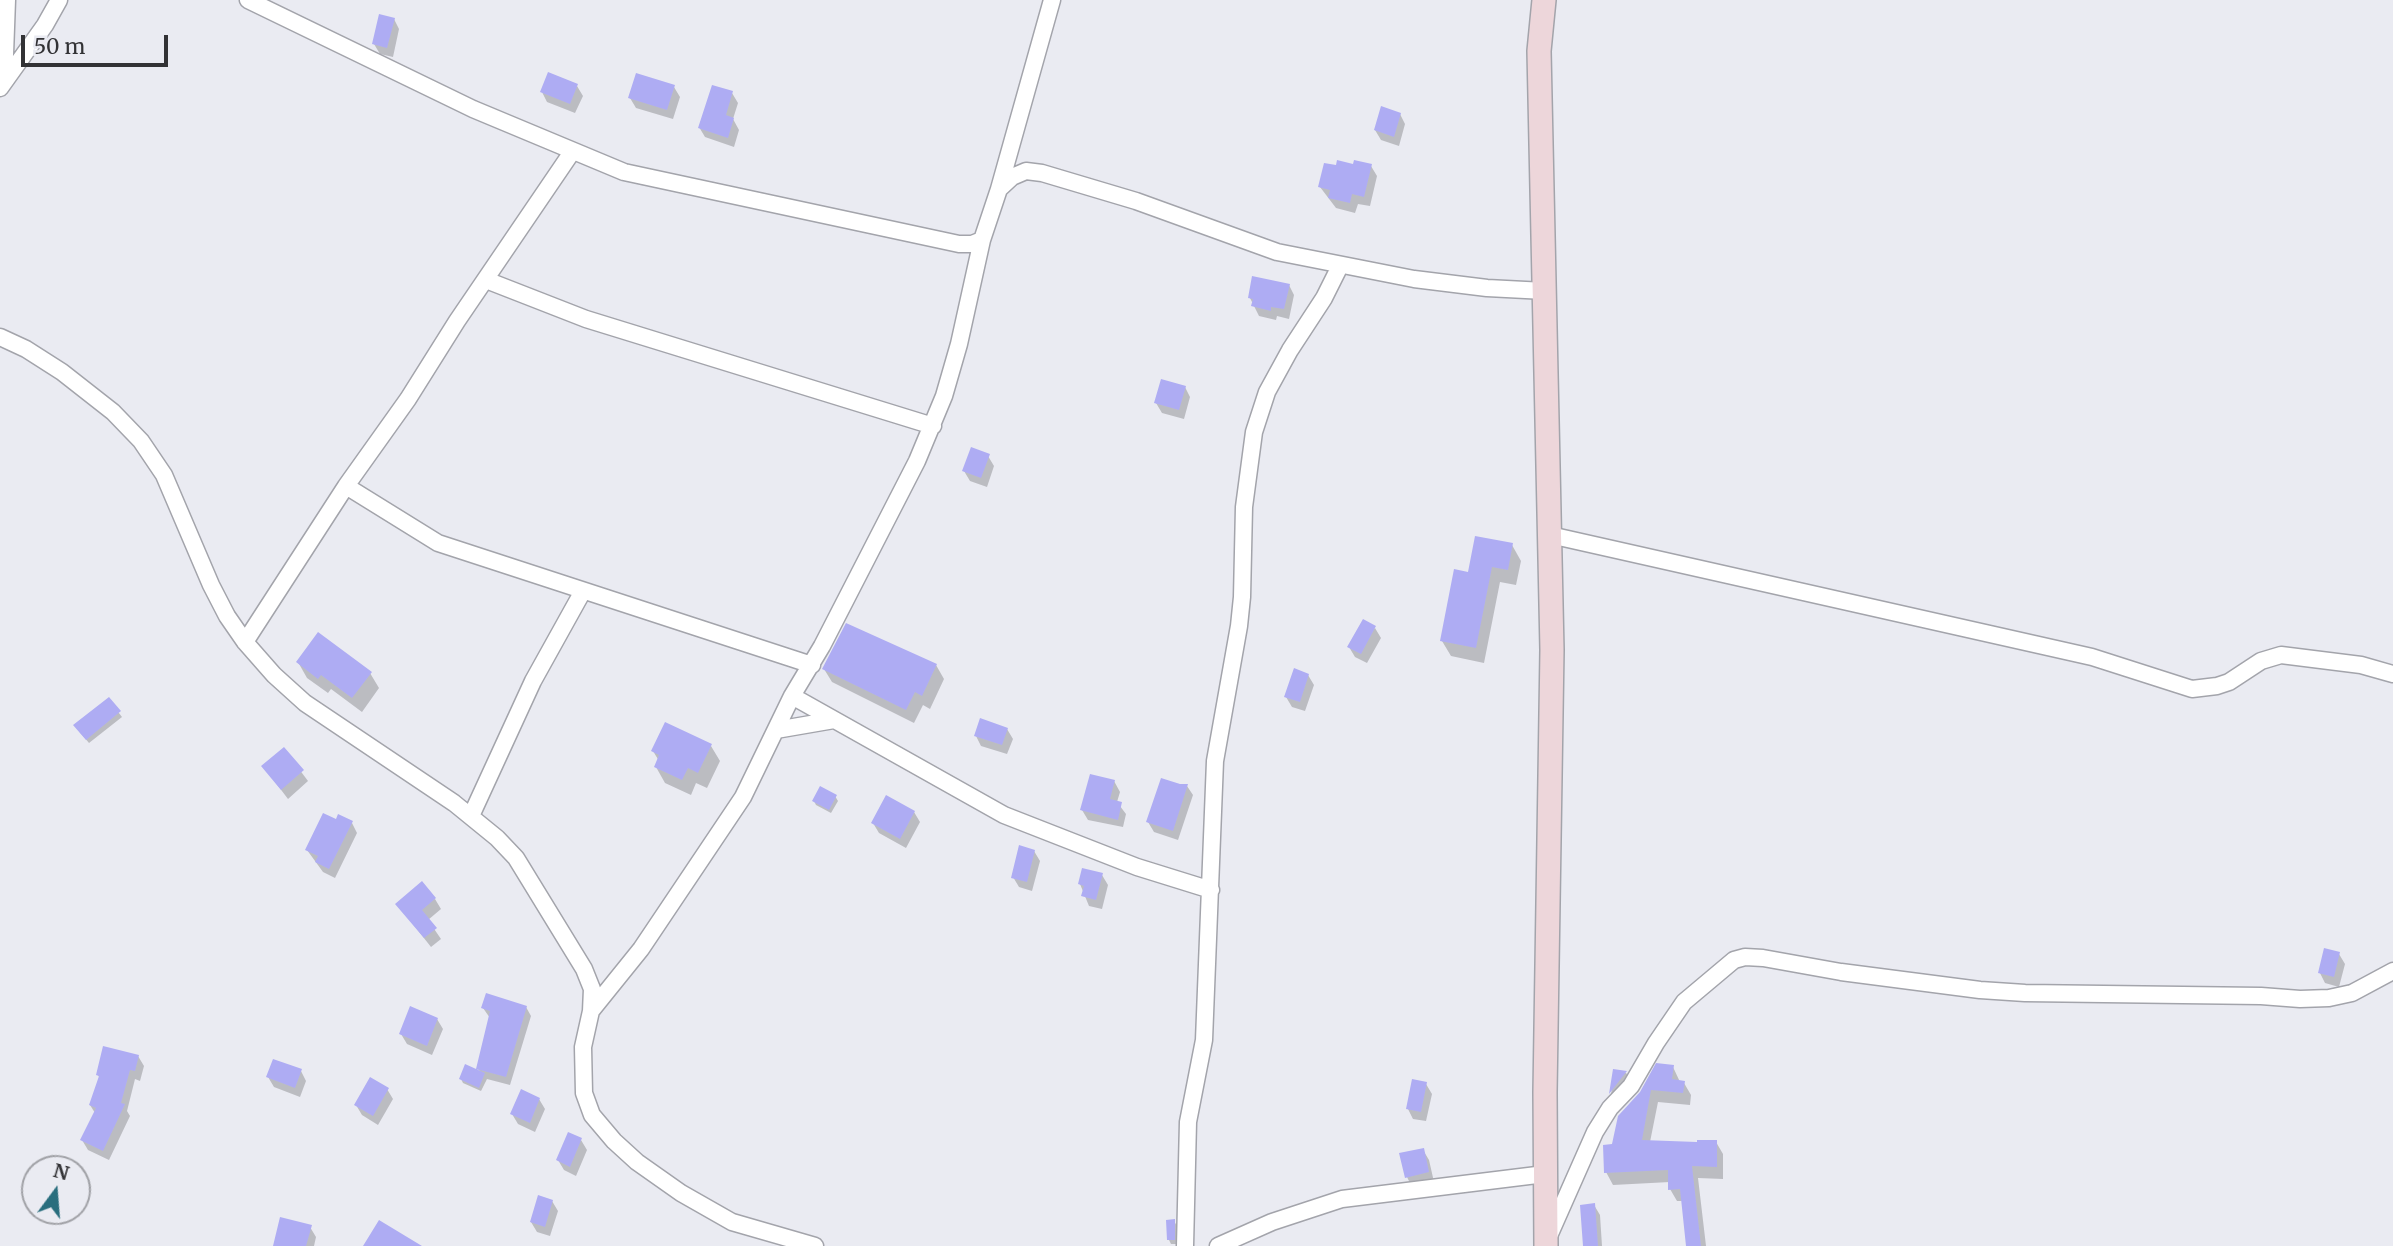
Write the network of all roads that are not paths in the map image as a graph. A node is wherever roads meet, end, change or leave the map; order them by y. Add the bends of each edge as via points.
1 (7, 0) edge
2 (59, 0) edge
3 (248, 0) edge
4 (1052, 0) edge
5 (1544, 0) edge
6 (2, 85) edge
7 (572, 152) junction
8 (999, 188) junction
9 (982, 240) junction
10 (1340, 266) junction
11 (486, 279) junction
12 (1545, 291) junction
13 (0, 337) edge
14 (933, 426) junction
15 (346, 486) junction
16 (1550, 535) junction
17 (583, 591) junction
18 (245, 642) junction
19 (812, 665) junction
20 (2393, 674) edge
21 (792, 696) junction
22 (834, 720) junction
23 (776, 730) junction
24 (471, 816) junction
25 (1211, 890) junction
26 (2393, 971) edge
27 (591, 1011) junction
28 (1545, 1174) junction
29 (1546, 1244) edge
30 (816, 1246) edge
31 (1185, 1246) edge
32 (1218, 1246) edge

1 - 6 street
2 - 6 street
3 - 7 street
4 - 8 street
5 - 12 street via 1539,51
7 - 9 street via 624,173 891,231 960,244
7 - 11 street
8 - 9 street
8 - 10 street via 1026,171 1042,173 1278,252
9 - 14 street via 959,344
10 - 12 street via 1487,288
10 - 25 street via 1267,392 1254,432 1244,508 1239,626 1215,761
11 - 14 street via 586,318
11 - 15 street
12 - 16 street
13 - 18 street via 62,372 141,441 164,475 211,585
14 - 19 street
15 - 17 street via 438,542
15 - 18 street
16 - 20 street via 2092,657 2192,689 2217,687 2261,661 2281,655 2361,664
16 - 28 street
17 - 19 street
17 - 24 street via 533,681
18 - 24 street via 305,703
19 - 21 street
21 - 22 street
21 - 23 street
22 - 23 street
22 - 25 street via 1004,815 1137,867
23 - 27 street via 743,797 691,876
24 - 27 street via 516,858 539,892 584,968 592,989
25 - 31 street via 1204,1040 1188,1122
26 - 29 street via 2351,993 2300,999 1980,990 1763,958 1734,960 1684,1002 1631,1086 1610,1108
27 - 30 street via 583,1047 584,1093 592,1115 614,1141 681,1193 732,1222
28 - 29 street
28 - 32 street via 1342,1199

